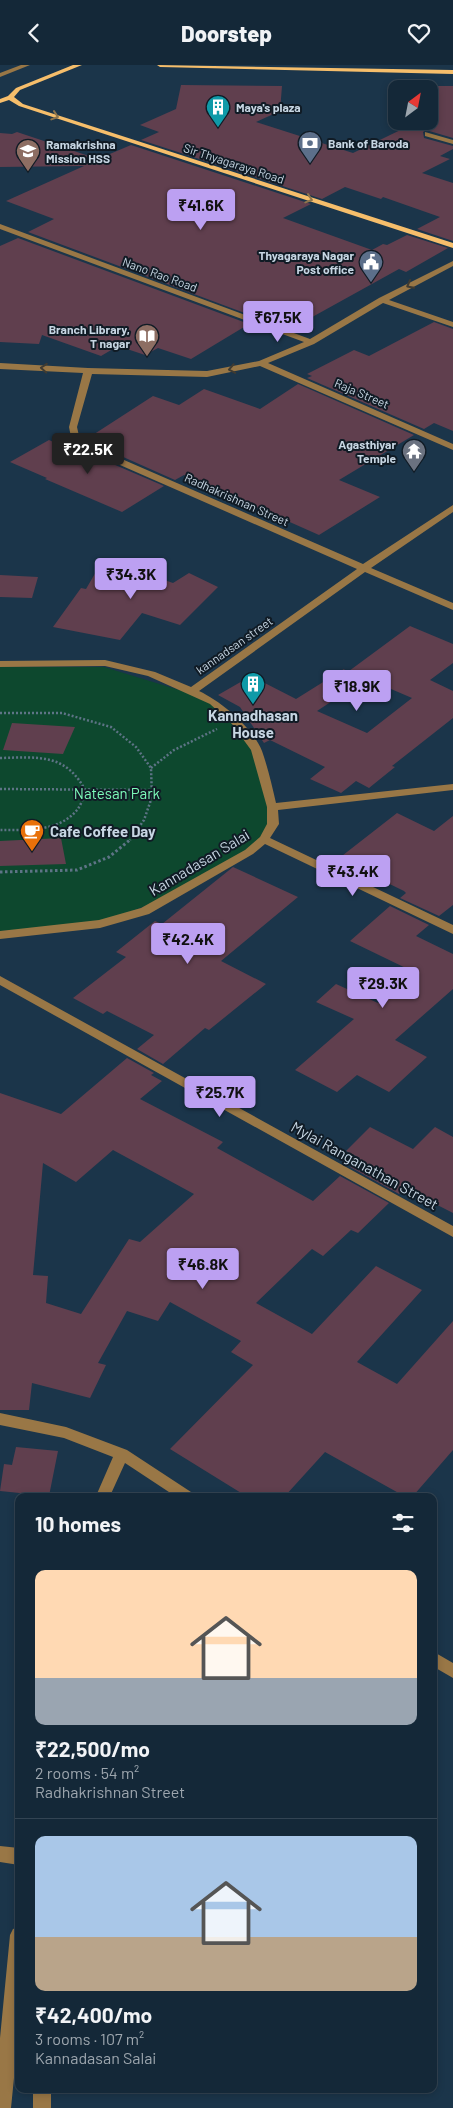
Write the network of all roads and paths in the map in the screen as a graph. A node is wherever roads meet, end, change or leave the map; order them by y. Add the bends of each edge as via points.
1 (27, 65) edge
2 (78, 65) edge
3 (85, 65) edge
4 (160, 65) edge
5 (453, 72) edge
6 (0, 75) edge
7 (10, 97) junction
8 (0, 101) edge
9 (428, 134) dead end
10 (453, 142) edge
11 (0, 226) edge
12 (453, 246) edge
13 (453, 263) edge
14 (382, 300) junction
15 (453, 325) edge
16 (311, 342) junction
17 (261, 363) junction
18 (0, 366) edge
19 (88, 371) junction
20 (453, 447) edge
21 (453, 508) edge
22 (364, 568) junction
23 (453, 607) edge
24 (0, 664) edge
25 (192, 691) junction
26 (0, 713) edge
27 (236, 722) junction
28 (0, 758) edge
29 (151, 769) junction
30 (453, 787) edge
31 (0, 789) edge
32 (85, 790) junction
33 (152, 790) junction
34 (272, 807) junction
35 (0, 830) edge
36 (264, 839) junction
37 (0, 872) edge
38 (453, 930) edge
39 (0, 935) edge
40 (0, 980) edge
41 (453, 1232) edge
42 (0, 1419) edge
43 (122, 1454) junction
44 (104, 1493) edge
45 (181, 1493) edge
46 (437, 1661) edge
47 (453, 1671) edge
48 (0, 1854) edge
49 (15, 1855) edge
50 (15, 1976) edge
51 (42, 2093) edge
52 (2, 2108) edge
53 (42, 2108) edge

1 - 6 street
2 - 3 main road
2 - 7 main road via 18,89
4 - 5 main road
7 - 8 main road
7 -> 12 main road, Sir Thyagaraya Road via 43,113
9 - 10 street
11 - 16 street, Nano Rao Road
13 -> 14 street
14 - 15 street
14 - 16 street
16 - 17 street
17 -> 19 street via 207,374
17 - 20 street, Raja Street
19 -> 18 street
19 - 22 street, Radhakrishnan Street via 74,427 75,437 82,445
21 - 22 street, kannadsan street
22 - 23 street, Radhakrishnan Street
22 - 25 street, kannadsan street
24 - 25 street, kannadsan street via 105,663 151,674
25 - 27 street, Kannadasan Salai via 214,702
26 - 29 path via 62,713 111,727 136,747
27 - 29 path via 203,734 174,750
27 - 34 street, Kannadasan Salai via 256,751
28 - 32 path via 38,758 60,762 79,775
29 - 33 path
30 - 34 street
31 - 32 path
32 - 33 path
32 - 35 path via 78,809 61,823 38,830
33 - 37 path via 144,820 128,843 109,857 78,870
34 - 36 street, Kannadasan Salai via 273,824
36 - 38 street
36 - 39 street, Kannadasan Salai via 249,852 145,911 100,924
40 - 41 street, Mylai Ranganathan Street
42 - 43 street via 66,1433
43 - 44 street
43 - 45 street
46 - 47 street
48 - 49 street
50 - 52 street
51 - 53 street

